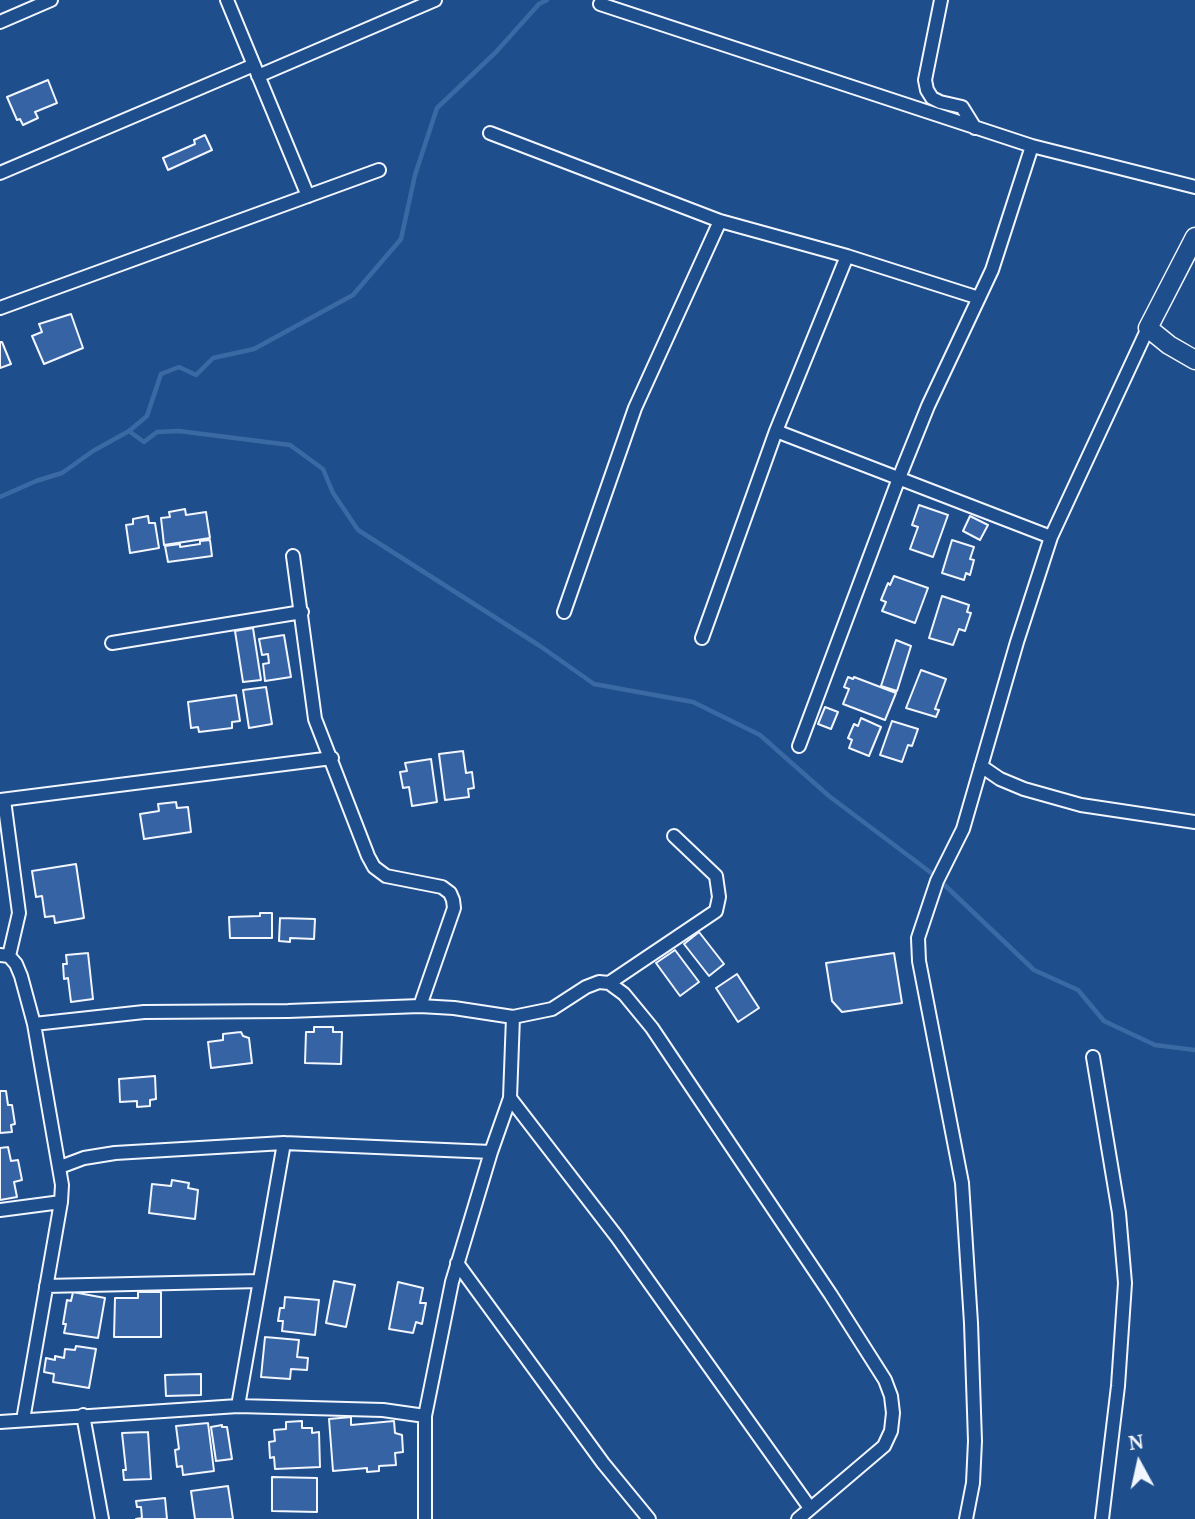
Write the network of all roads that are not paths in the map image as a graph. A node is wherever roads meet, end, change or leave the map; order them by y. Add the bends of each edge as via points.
1 (51, 0) edge
2 (227, 0) edge
3 (435, 0) edge
4 (941, 0) edge
5 (600, 4) dead end
6 (399, 6) edge
7 (0, 22) edge
8 (256, 71) junction
9 (975, 128) junction
10 (490, 133) dead end
11 (1032, 146) junction
12 (379, 170) dead end
13 (0, 173) edge
14 (1195, 187) edge
15 (308, 196) junction
16 (720, 222) junction
17 (1195, 237) edge
18 (847, 256) junction
19 (979, 298) junction
20 (0, 308) edge
21 (1148, 328) junction
22 (1195, 359) edge
23 (776, 431) junction
24 (899, 478) junction
25 (1051, 537) junction
26 (293, 556) dead end
27 (302, 611) junction
28 (564, 612) dead end
29 (702, 638) dead end
30 (112, 643) dead end
31 (799, 746) dead end
32 (332, 758) junction
33 (981, 766) junction
34 (2, 800) edge
35 (1195, 822) edge
36 (674, 836) dead end
37 (4, 955) edge
38 (609, 983) junction
39 (420, 1006) junction
40 (513, 1017) junction
41 (34, 1024) junction
42 (1093, 1057) dead end
43 (510, 1098) junction
44 (284, 1143) junction
45 (491, 1152) junction
46 (60, 1167) junction
47 (61, 1202) junction
48 (0, 1210) edge
49 (457, 1264) junction
50 (260, 1281) junction
51 (46, 1286) junction
52 (238, 1406) junction
53 (83, 1415) junction
54 (425, 1416) junction
55 (23, 1420) junction
56 (0, 1422) edge
57 (810, 1508) junction
58 (102, 1519) edge
59 (425, 1519) edge
60 (649, 1519) edge
61 (798, 1519) edge
62 (966, 1519) edge
63 (1102, 1519) edge

1 - 7 street
2 - 8 street
3 - 6 street
4 - 9 street via 925,80 927,90 940,102 962,107
5 - 9 street
6 - 8 street
8 - 13 street
8 - 15 street
9 - 11 street
10 - 16 street
11 - 14 street
11 - 19 street
12 - 15 street
15 - 20 street
16 - 18 street
16 - 28 street via 635,408
17 - 21 street
18 - 19 street
18 - 23 street
19 - 24 street
21 - 22 street
21 - 25 street
23 - 24 street
23 - 29 street
24 - 25 street
24 - 31 street
25 - 33 street
26 - 27 street
27 - 30 street
27 - 32 street via 315,719
32 - 34 street
32 - 39 street via 374,867 386,876 442,887 453,900
33 - 35 street via 1024,789 1081,805
33 - 62 street via 963,829 938,878 918,938 962,1183 975,1441
34 - 37 street via 19,913
36 - 38 street via 716,876 716,911
37 - 41 street via 16,964
38 - 40 street via 586,987 552,1009
38 - 57 street via 652,1028 885,1380 893,1413 884,1446
39 - 40 street
39 - 41 street via 144,1012
40 - 43 street
41 - 46 street
42 - 63 street via 1119,1213 1125,1283
43 - 45 street
43 - 57 street via 617,1237
44 - 45 street
44 - 46 street via 115,1153
44 - 50 street
45 - 49 street
46 - 47 street
47 - 48 street
47 - 51 street
49 - 54 street
49 - 60 street
50 - 51 street
50 - 52 street
51 - 55 street
52 - 53 street
52 - 54 street via 383,1410
53 - 55 street
53 - 58 street
54 - 59 street
55 - 56 street
57 - 61 street

